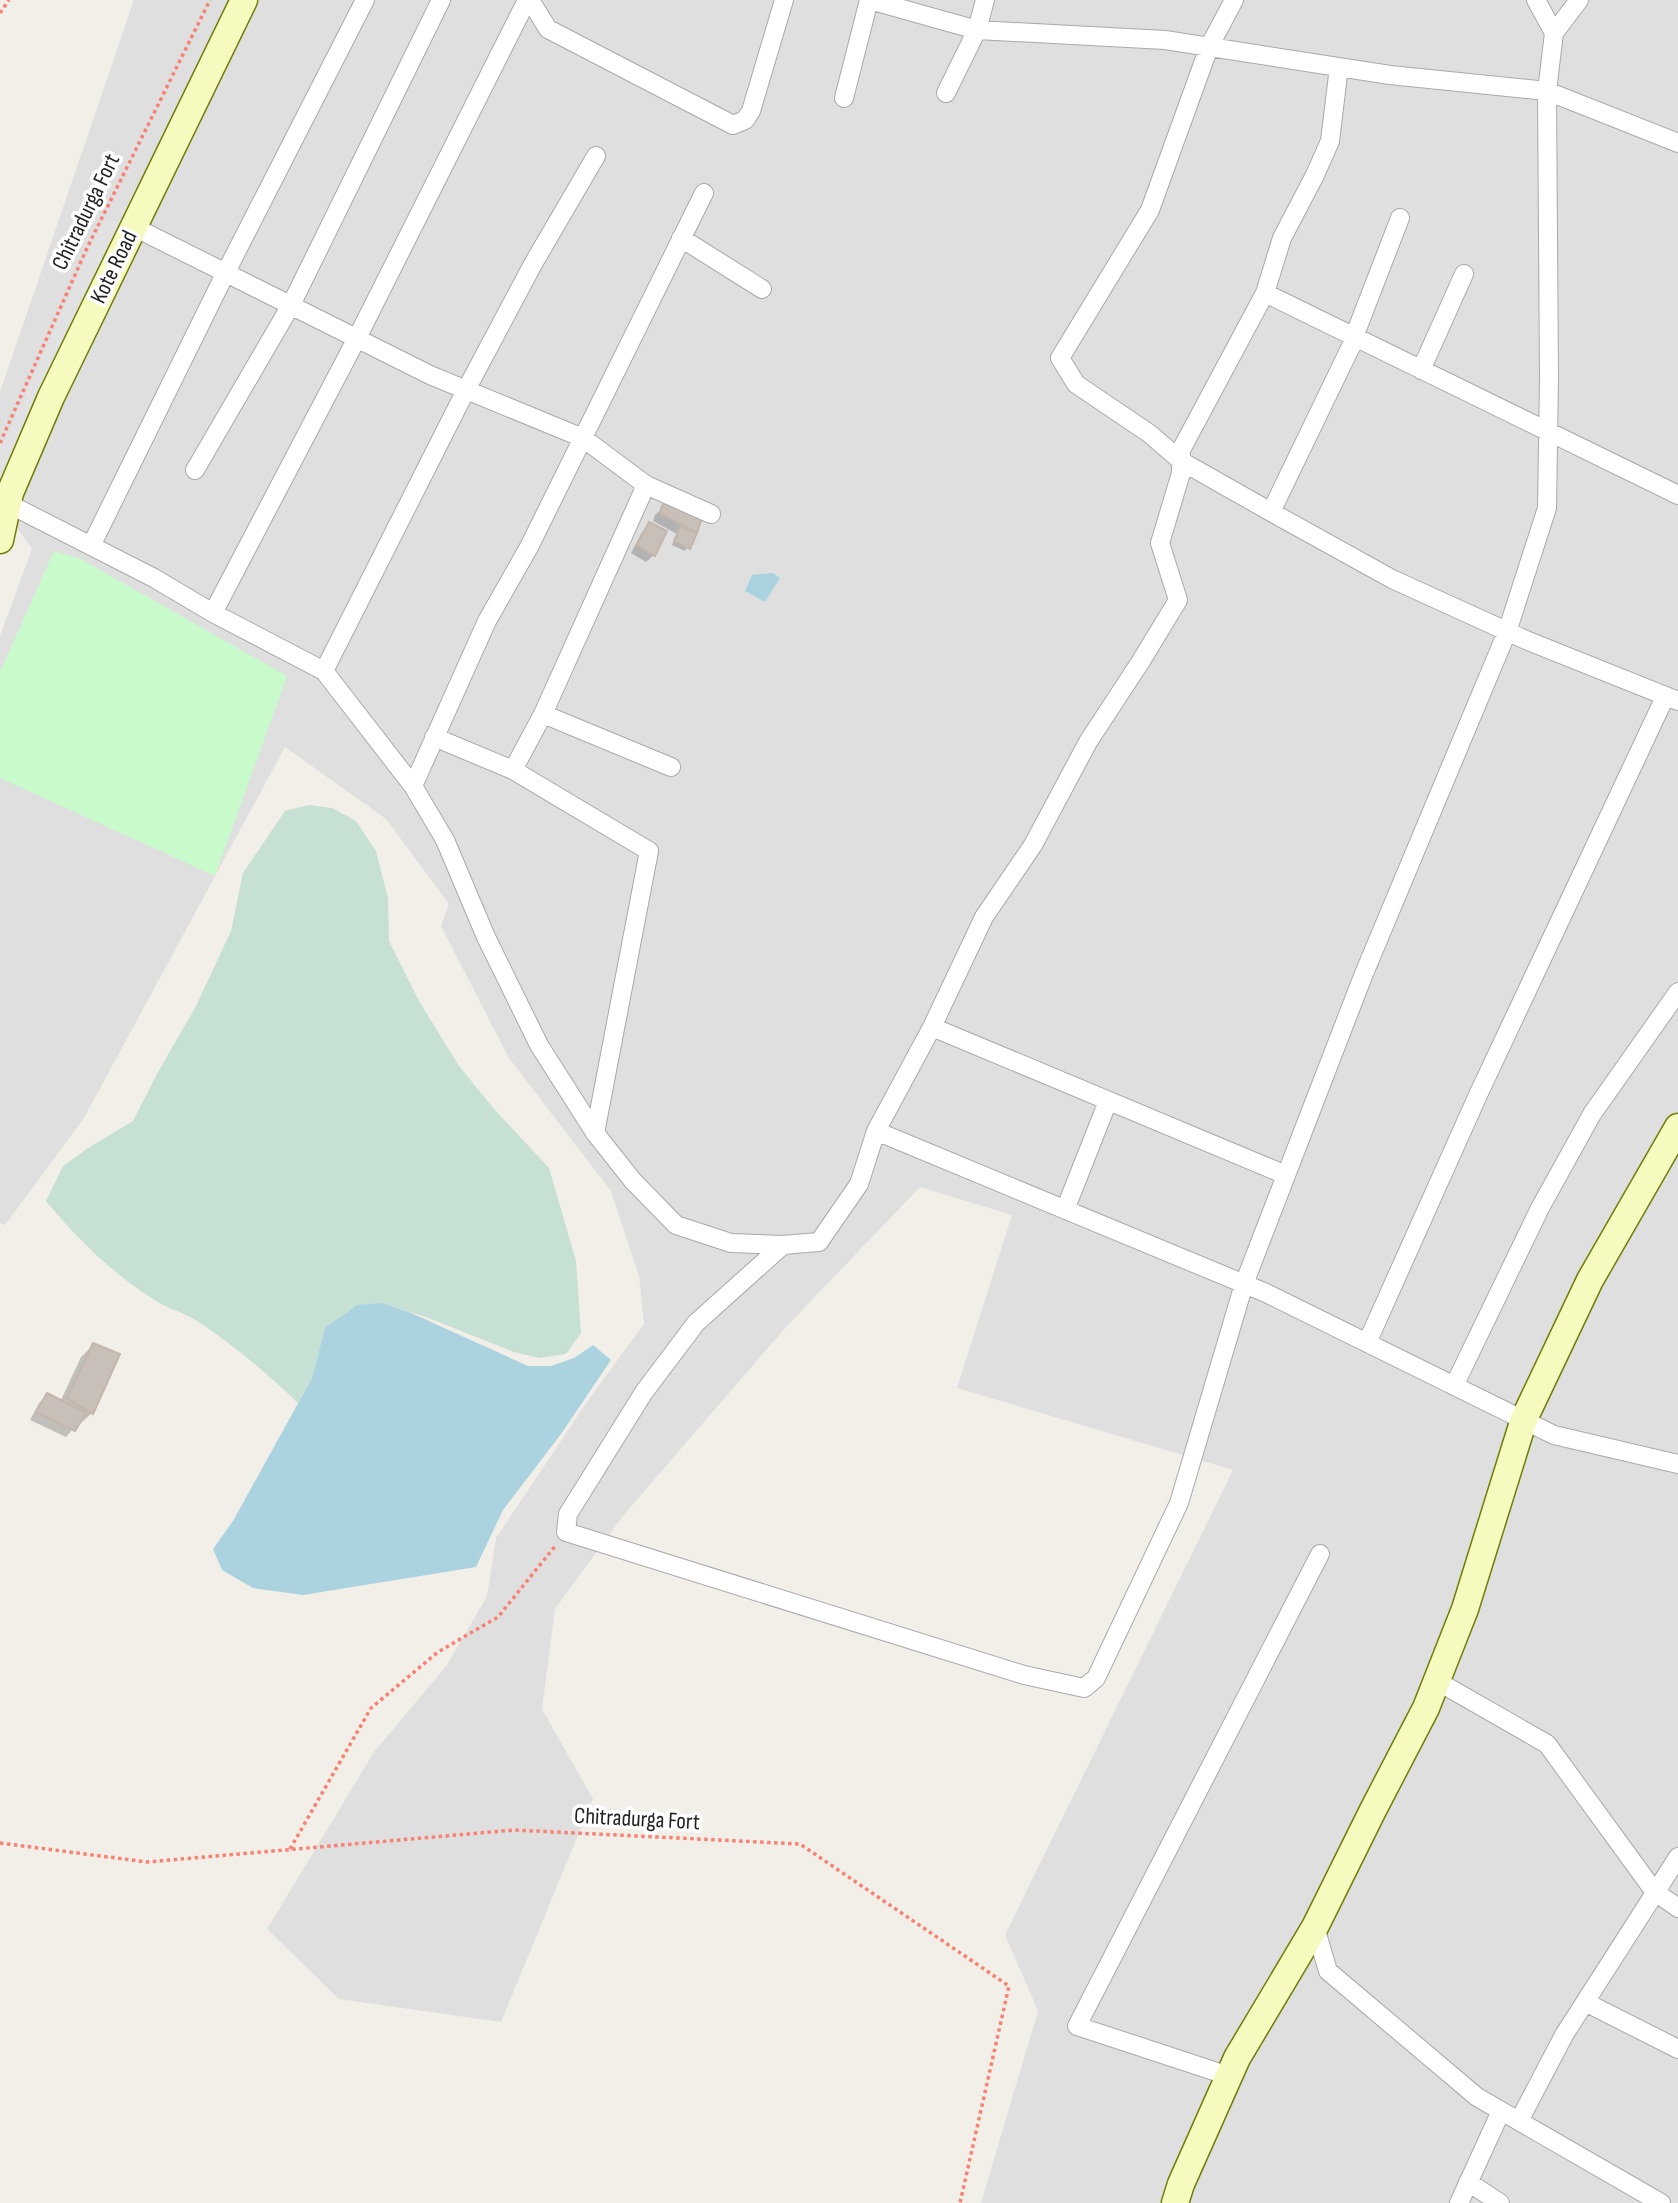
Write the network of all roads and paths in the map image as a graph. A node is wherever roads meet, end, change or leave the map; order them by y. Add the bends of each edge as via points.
1 (9, 0) edge
2 (210, 0) edge
3 (244, 0) edge
4 (365, 0) edge
5 (441, 0) edge
6 (528, 0) edge
7 (785, 0) edge
8 (870, 0) edge
9 (985, 0) edge
10 (1234, 0) edge
11 (1536, 0) edge
12 (1579, 0) edge
13 (0, 13) edge
14 (976, 30) junction
15 (1554, 33) junction
16 (1209, 47) junction
17 (1339, 67) junction
18 (1547, 91) junction
19 (946, 93) dead end
20 (844, 98) dead end
21 (1678, 143) edge
22 (596, 156) dead end
23 (704, 193) dead end
24 (1399, 218) dead end
25 (134, 227) junction
26 (681, 239) junction
27 (226, 272) junction
28 (1464, 274) dead end
29 (762, 289) dead end
30 (1265, 293) junction
31 (291, 304) junction
32 (1354, 337) junction
33 (356, 338) junction
34 (1421, 370) junction
35 (466, 390) junction
36 (1549, 433) junction
37 (583, 438) junction
38 (0, 443) edge
39 (1181, 461) junction
40 (195, 470) dead end
41 (646, 485) junction
42 (1678, 495) edge
43 (7, 503) junction
44 (1271, 512) junction
45 (710, 514) dead end
46 (0, 540) edge
47 (91, 546) junction
48 (213, 613) junction
49 (1507, 632) junction
50 (324, 671) junction
51 (1672, 699) edge
52 (543, 714) junction
53 (434, 737) junction
54 (671, 767) dead end
55 (513, 770) junction
56 (413, 786) junction
57 (1678, 992) edge
58 (932, 1027) junction
59 (1108, 1101) junction
60 (1678, 1127) edge
61 (876, 1131) junction
62 (595, 1133) junction
63 (1286, 1175) junction
64 (1065, 1210) junction
65 (783, 1245) junction
66 (1244, 1284) junction
67 (1367, 1343) junction
68 (1454, 1386) junction
69 (1524, 1419) junction
70 (1678, 1464) edge
71 (566, 1532) junction
72 (1320, 1554) dead end
73 (1437, 1681) junction
74 (0, 1843) edge
75 (289, 1850) junction
76 (1678, 1857) edge
77 (1656, 1892) junction
78 (1678, 1908) edge
79 (1315, 1927) junction
80 (1585, 2002) junction
81 (1678, 2049) edge
82 (1229, 2076) junction
83 (1501, 2111) junction
84 (1519, 2121) junction
85 (1468, 2182) junction
86 (960, 2203) edge
87 (1175, 2203) edge
88 (1459, 2203) edge
89 (1500, 2203) edge
90 (1661, 2203) edge

1 - 13 path
2 - 38 path, Chitradurga Fort via 87,247
3 - 25 street, Kote Road
4 - 27 street
5 - 31 street
6 - 7 street via 548,29 733,125 751,111
6 - 33 street
8 - 14 street
8 - 20 street
9 - 14 street
10 - 16 street
11 - 15 street
12 - 15 street
14 - 16 street via 1165,40
14 - 19 street
15 - 18 street
16 - 17 street
16 - 39 street via 1150,210 1060,358 1076,384
17 - 18 street
17 - 30 street via 1330,141 1282,238
18 - 21 street
18 - 36 street
22 - 35 street
23 - 26 street
24 - 32 street
25 - 27 street
25 - 43 street, Kote Road via 51,397
26 - 29 street
26 - 37 street
27 - 31 street
27 - 47 street
28 - 34 street
30 - 32 street
30 - 39 street via 1181,450
31 - 33 street
31 - 40 street
32 - 34 street
32 - 44 street
33 - 35 street
33 - 48 street
34 - 36 street
35 - 37 street
35 - 50 street
36 - 42 street
36 - 49 street via 1547,508
37 - 41 street
37 - 53 street via 487,621
39 - 44 street
39 - 58 street via 1160,543 1178,600 984,917
41 - 45 street
41 - 52 street
43 - 46 street, Kote Road
43 - 47 street
44 - 49 street via 1392,579
47 - 48 street
48 - 50 street
49 - 51 street
49 - 63 street via 1363,975
50 - 56 street
51 - 67 street via 1478,1094
52 - 54 street
52 - 55 street
53 - 55 street
53 - 56 street
55 - 62 street via 649,851
56 - 62 street via 445,840 539,1045
57 - 68 street via 1592,1114 1540,1208
58 - 59 street
58 - 61 street
59 - 63 street
59 - 64 street
60 - 69 street via 1590,1280
61 - 64 street
61 - 65 street via 859,1184 819,1242
62 - 65 street via 676,1225 731,1243
63 - 66 street
64 - 66 street
65 - 71 street via 696,1322 644,1392 568,1514
66 - 67 street
66 - 71 street via 1179,1503 1096,1678 1084,1688 1024,1675
67 - 68 street
68 - 69 street
69 - 70 street via 1554,1435
69 - 73 street via 1465,1609
71 - 75 path via 498,1617 438,1652 370,1707
72 - 82 street via 1077,2026
73 - 77 street via 1547,1744
73 - 79 street
74 - 75 path, Chitradurga Fort via 147,1862
75 - 86 path, Chitradurga Fort via 514,1830 800,1844 1009,1986
76 - 77 street
77 - 78 street
77 - 80 street
79 - 82 street
79 - 83 street via 1328,1971 1477,2097
80 - 81 street
80 - 84 street
82 - 87 street
83 - 84 street
83 - 85 street
84 - 90 street
85 - 88 street
85 - 89 street

